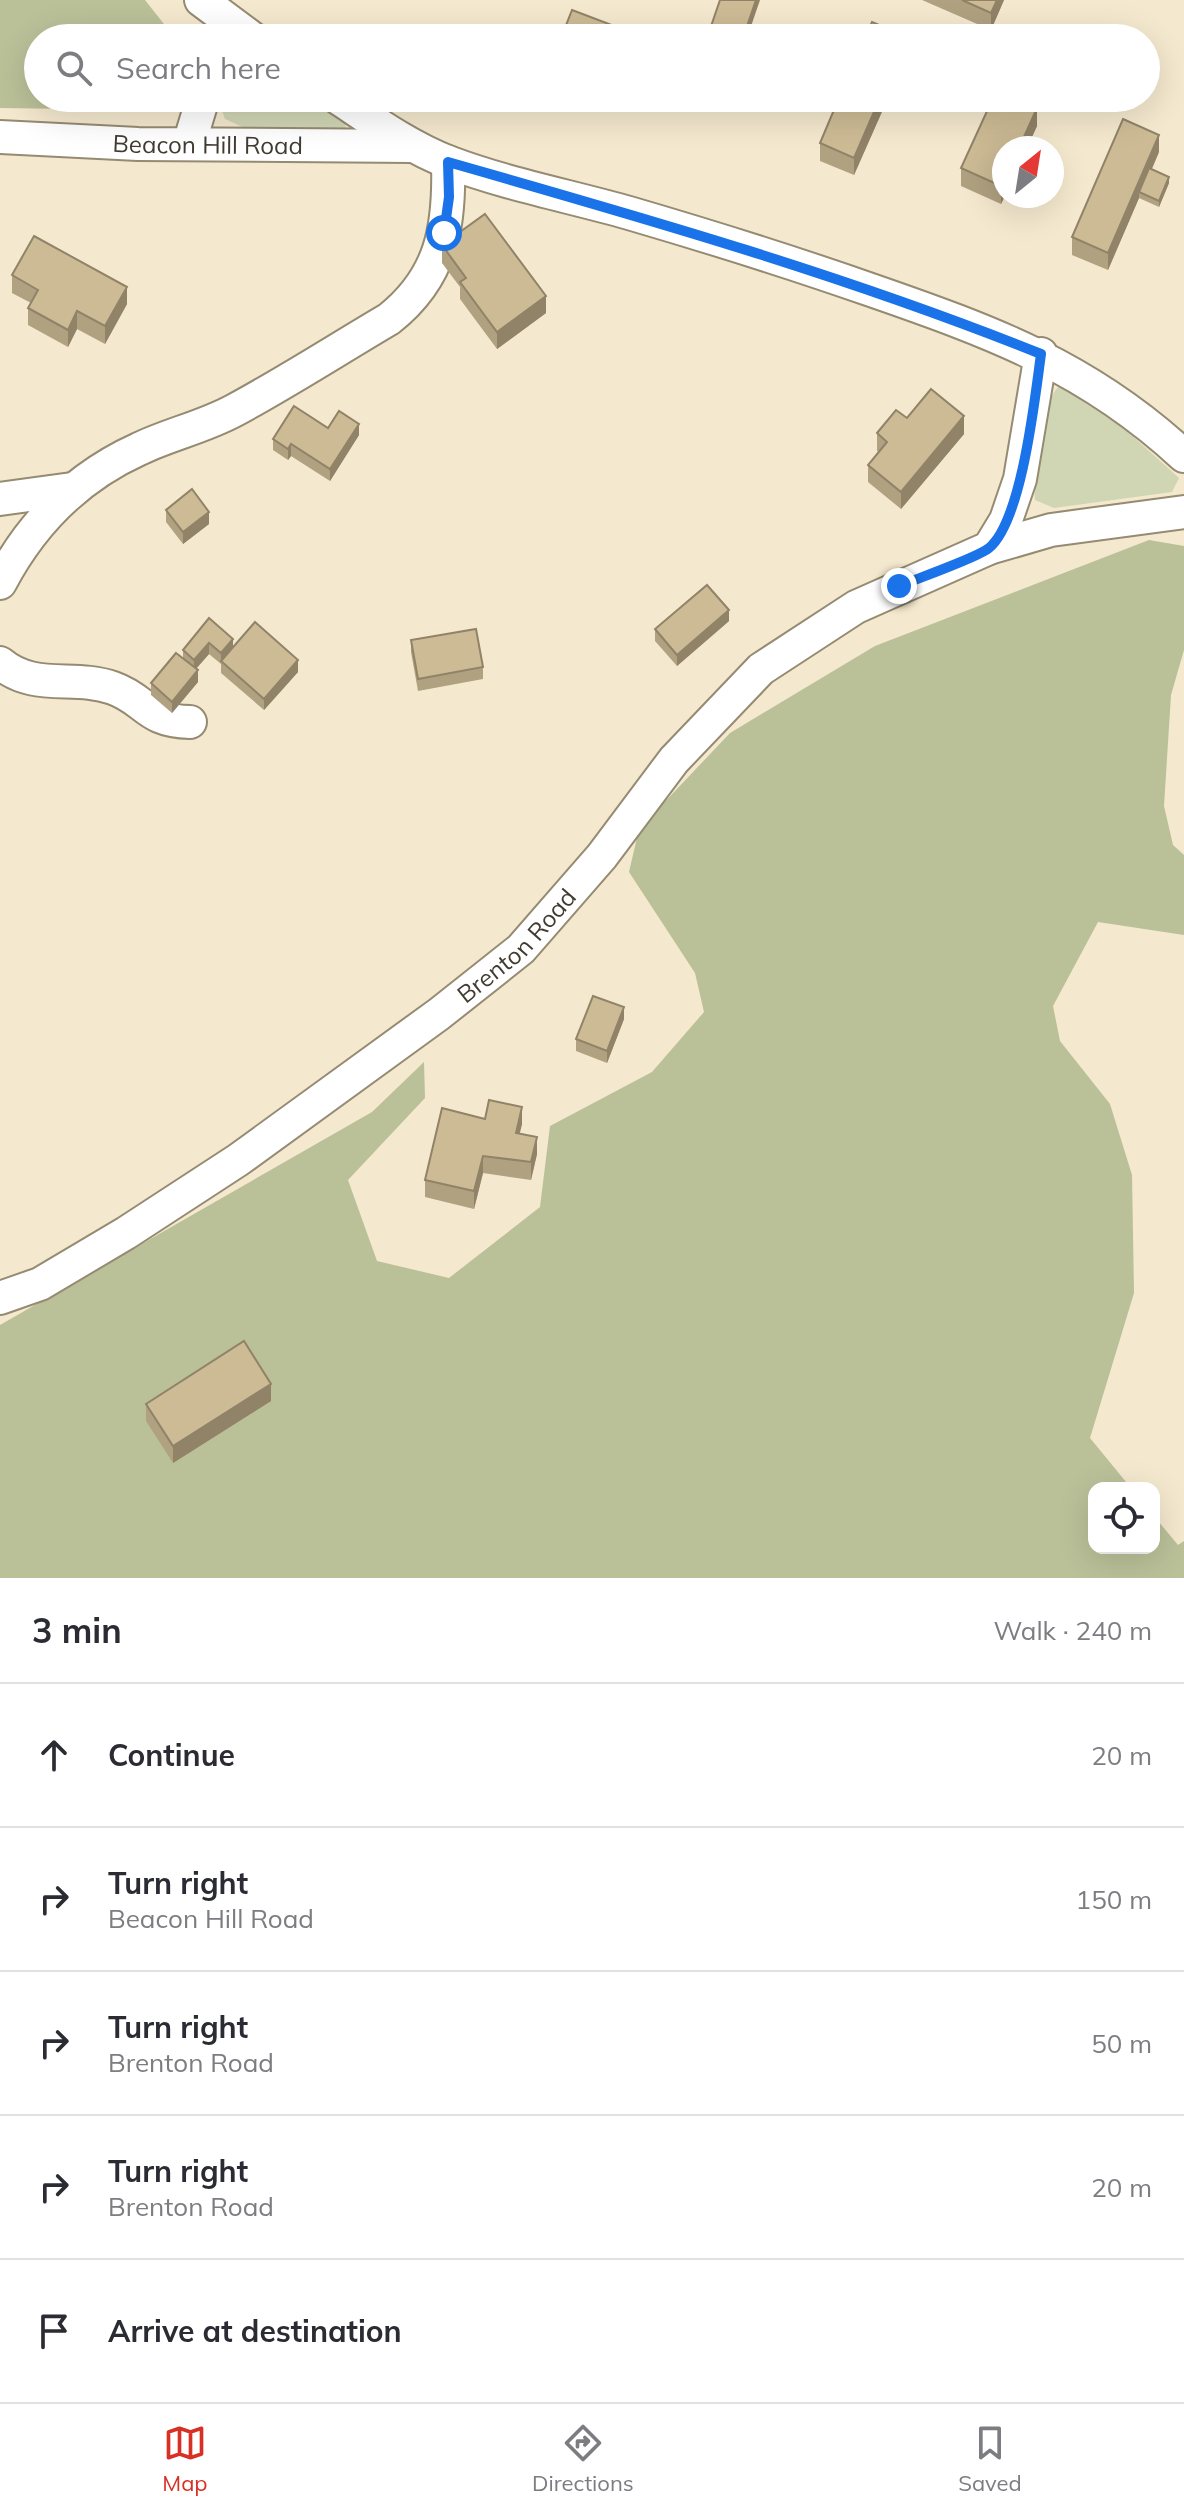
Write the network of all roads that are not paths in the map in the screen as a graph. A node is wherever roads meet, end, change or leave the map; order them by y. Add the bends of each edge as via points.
1 (199, 112) edge
2 (361, 112) edge
3 (0, 137) edge
4 (189, 144) junction
5 (416, 146) junction
6 (448, 162) junction
7 (1041, 354) junction
8 (1184, 456) edge
9 (72, 489) junction
10 (0, 499) edge
11 (1184, 512) edge
12 (989, 548) junction
13 (0, 583) edge
14 (0, 663) edge
15 (190, 722) dead end
16 (0, 1298) edge

1 - 4 street
2 - 5 street, Beacon Hill Road
3 - 4 street, Beacon Hill Road
4 - 5 street, Beacon Hill Road
5 - 6 street, Beacon Hill Road
6 - 7 street, Beacon Hill Road via 751,248
6 - 9 street via 444,233 425,283 411,302 236,409 196,430 138,449
7 - 8 street via 1147,421
7 - 12 street via 1020,479 1006,520
9 - 10 street
9 - 13 street via 29,537
11 - 12 street, Brenton Road via 1051,530
12 - 16 street, Brenton Road via 856,607 761,669 674,760 602,856 521,949 238,1160 40,1284
14 - 15 street via 43,683 113,688 158,718

